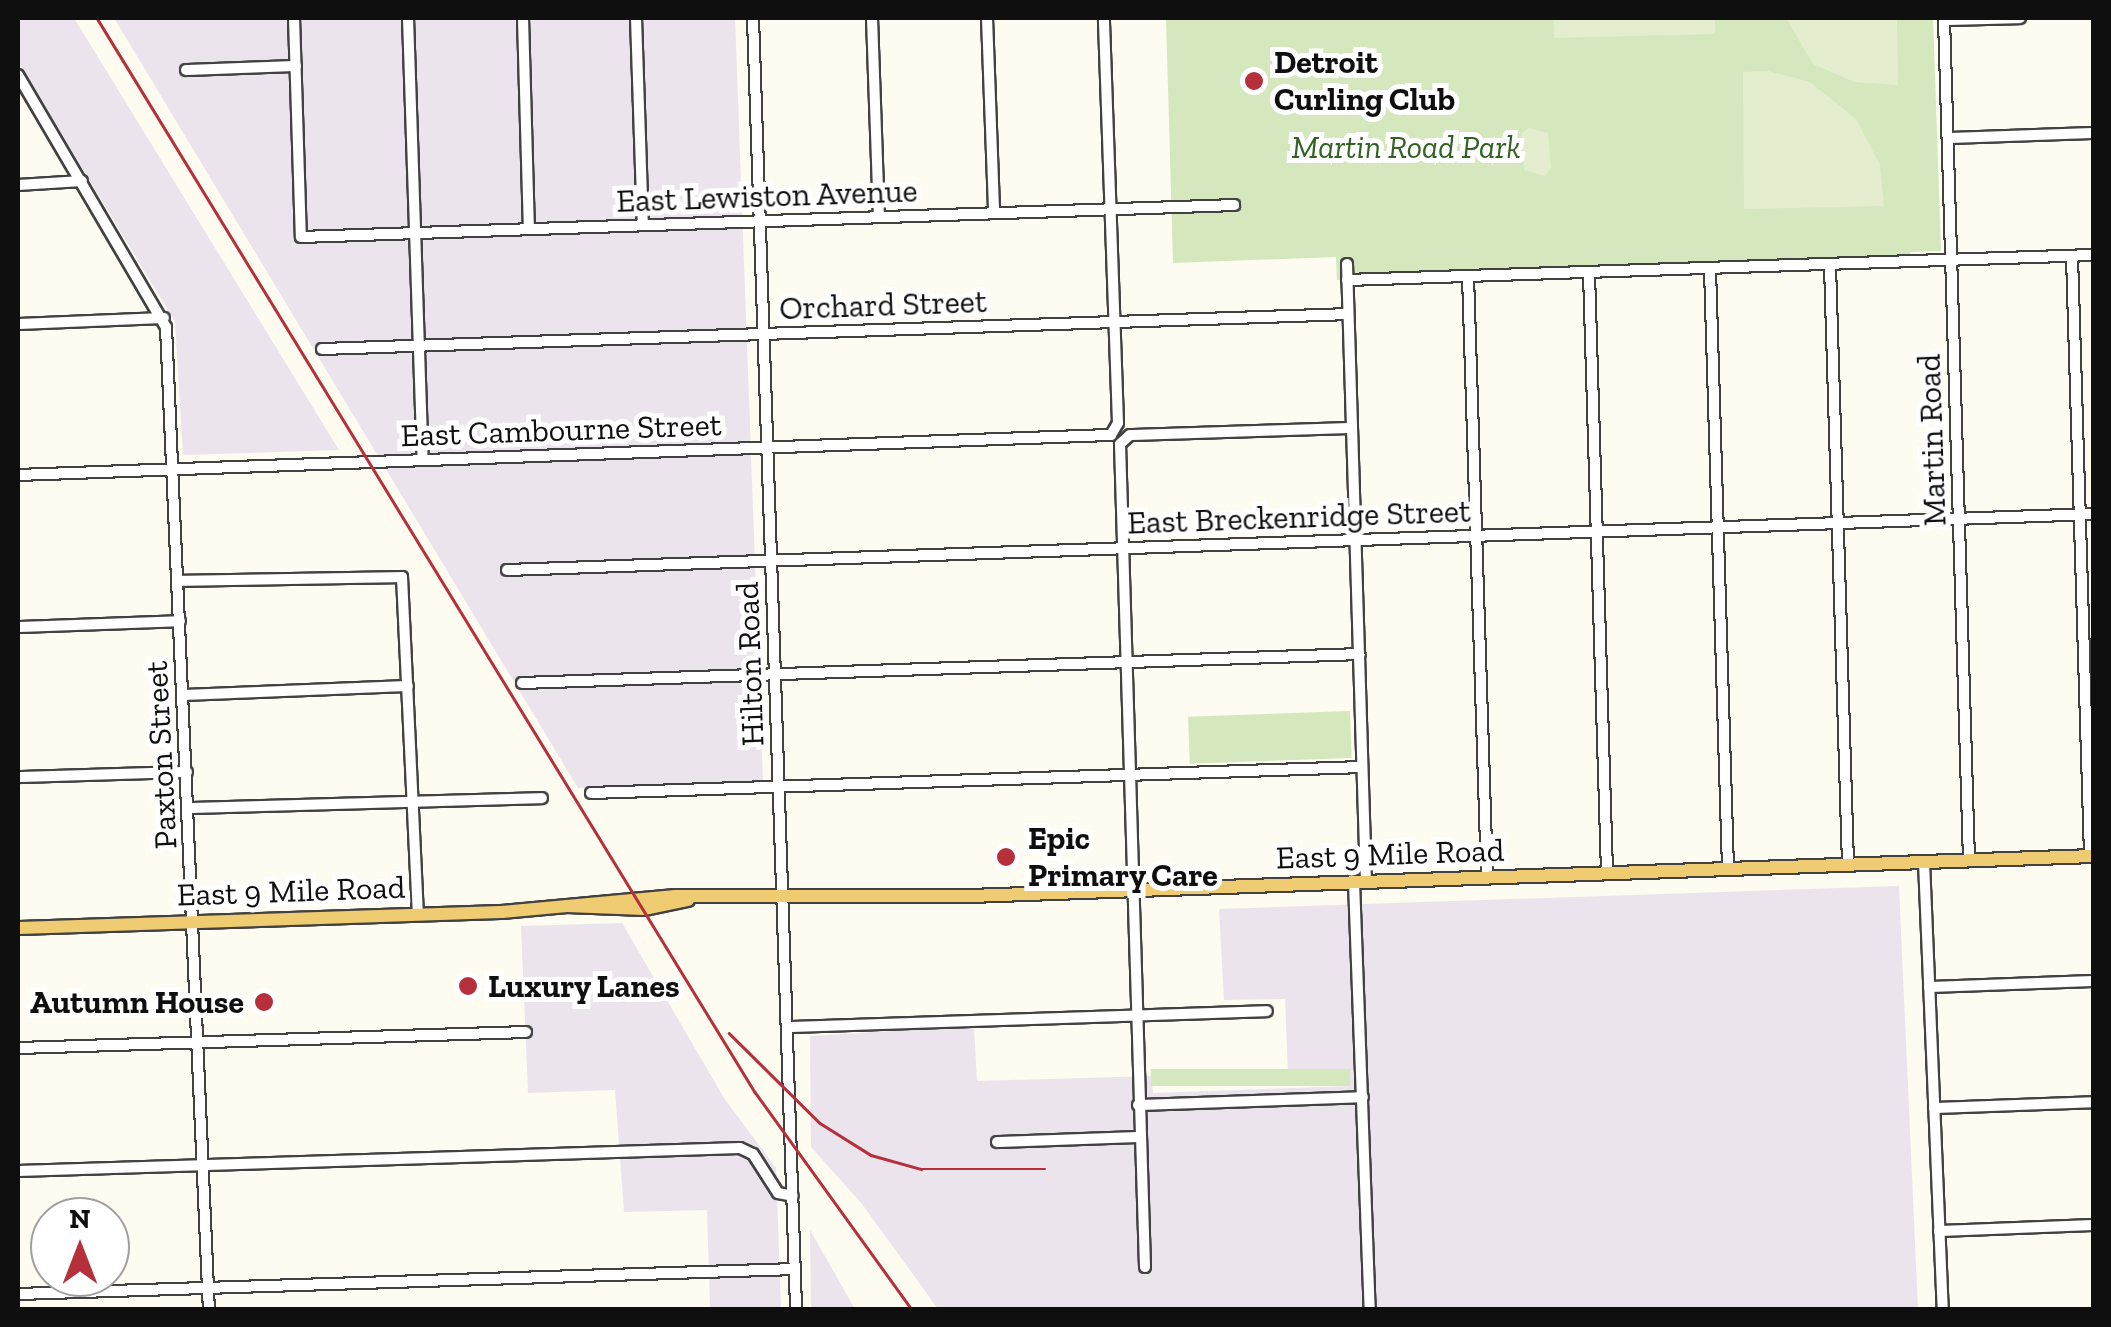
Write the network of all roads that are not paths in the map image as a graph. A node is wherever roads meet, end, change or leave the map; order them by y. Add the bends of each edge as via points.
1 (294, 18) edge
2 (408, 18) edge
3 (522, 18) edge
4 (636, 18) edge
5 (753, 18) edge
6 (872, 18) edge
7 (987, 18) edge
8 (1104, 18) edge
9 (2020, 18) edge
10 (1944, 19) edge
11 (296, 66) junction
12 (186, 70) dead end
13 (18, 75) edge
14 (2094, 133) edge
15 (1948, 138) junction
16 (82, 181) junction
17 (18, 186) edge
18 (1234, 205) dead end
19 (1110, 209) junction
20 (994, 213) junction
21 (879, 217) junction
22 (760, 221) junction
23 (643, 225) junction
24 (530, 229) junction
25 (416, 233) junction
26 (2072, 256) junction
27 (2094, 256) edge
28 (1952, 262) junction
29 (1347, 264) dead end
30 (1830, 266) junction
31 (1710, 269) junction
32 (1589, 272) junction
33 (1468, 276) junction
34 (1347, 280) junction
35 (1348, 314) junction
36 (164, 318) junction
37 (1115, 322) junction
38 (18, 324) edge
39 (764, 334) junction
40 (419, 347) junction
41 (322, 350) dead end
42 (1352, 428) junction
43 (768, 448) junction
44 (423, 460) junction
45 (173, 470) junction
46 (18, 475) edge
47 (2080, 514) junction
48 (2094, 514) edge
49 (1959, 519) junction
50 (1838, 523) junction
51 (1718, 527) junction
52 (1597, 531) junction
53 (1476, 536) junction
54 (1355, 540) junction
55 (1122, 549) junction
56 (772, 561) junction
57 (507, 570) dead end
58 (178, 582) junction
59 (180, 621) junction
60 (18, 626) edge
61 (1359, 654) junction
62 (1126, 662) junction
63 (775, 674) junction
64 (522, 683) dead end
65 (408, 686) junction
66 (183, 695) junction
67 (1362, 767) junction
68 (186, 772) junction
69 (1130, 776) junction
70 (18, 778) edge
71 (779, 788) junction
72 (591, 794) dead end
73 (542, 798) dead end
74 (413, 800) junction
75 (188, 808) junction
76 (2092, 856) edge
77 (1969, 861) junction
78 (1924, 862) junction
79 (1848, 865) junction
80 (1728, 870) junction
81 (1607, 873) junction
82 (1487, 878) junction
83 (1360, 882) junction
84 (1132, 890) junction
85 (787, 899) junction
86 (418, 914) junction
87 (195, 922) junction
88 (18, 928) edge
89 (2094, 981) edge
90 (1929, 987) junction
91 (1267, 1011) dead end
92 (1135, 1015) junction
93 (789, 1027) junction
94 (526, 1032) dead end
95 (200, 1042) junction
96 (18, 1048) edge
97 (1363, 1097) junction
98 (2094, 1102) edge
99 (1138, 1104) junction
100 (1934, 1108) junction
101 (1140, 1137) junction
102 (997, 1142) dead end
103 (205, 1165) junction
104 (18, 1171) edge
105 (793, 1196) junction
106 (2094, 1224) edge
107 (1939, 1231) junction
108 (1145, 1268) dead end
109 (795, 1269) junction
110 (209, 1288) junction
111 (18, 1294) edge
112 (210, 1310) edge
113 (796, 1310) edge
114 (1370, 1310) edge
115 (1943, 1310) edge

1 - 11 street
2 - 25 street
3 - 24 street
4 - 23 street
5 - 22 street, Hilton Road
6 - 21 street
7 - 20 street
8 - 19 street
9 - 10 street
10 - 15 street, Martin Road
11 - 12 street
11 - 25 street, East Lewiston Avenue via 301,237
13 - 16 street
14 - 15 street
15 - 28 street, Martin Road
16 - 17 street
16 - 36 street
18 - 19 street, East Lewiston Avenue
19 - 20 street, East Lewiston Avenue
19 - 37 street
20 - 21 street, East Lewiston Avenue
21 - 22 street, East Lewiston Avenue
22 - 23 street, East Lewiston Avenue
22 - 39 street, Hilton Road
23 - 24 street, East Lewiston Avenue
24 - 25 street, East Lewiston Avenue
25 - 40 street
26 - 27 street
26 - 28 street
26 - 47 street
28 - 30 street
28 - 49 street, Martin Road
29 - 34 street
30 - 31 street
30 - 50 street
31 - 32 street
31 - 51 street
32 - 33 street
32 - 52 street
33 - 34 street
33 - 53 street
34 - 35 street
35 - 37 street, Orchard Street
35 - 42 street
36 - 38 street
36 - 45 street, Paxton Street
37 - 39 street, Orchard Street
37 - 43 street, East Cambourne Street via 1118,427 1107,436
39 - 40 street, Orchard Street
39 - 43 street, Hilton Road
40 - 41 street, Orchard Street
40 - 44 street
42 - 54 street
42 - 55 street via 1126,436 1120,448
43 - 44 street, East Cambourne Street
43 - 56 street, Hilton Road
44 - 45 street, East Cambourne Street
45 - 46 street, East Cambourne Street
45 - 58 street, Paxton Street
47 - 48 street, East Breckenridge Street
47 - 49 street, East Breckenridge Street
47 - 76 street
49 - 50 street, East Breckenridge Street
49 - 77 street, Martin Road
50 - 51 street, East Breckenridge Street
50 - 79 street
51 - 52 street, East Breckenridge Street
51 - 80 street
52 - 53 street, East Breckenridge Street
52 - 81 street
53 - 54 street, East Breckenridge Street
53 - 82 street
54 - 55 street, East Breckenridge Street
54 - 61 street
55 - 56 street, East Breckenridge Street
55 - 62 street
56 - 57 street, East Breckenridge Street
56 - 63 street, Hilton Road
58 - 59 street, Paxton Street
58 - 65 street via 402,577
59 - 60 street
59 - 66 street, Paxton Street
61 - 62 street
61 - 67 street
62 - 63 street
62 - 69 street
63 - 64 street
63 - 71 street, Hilton Road
65 - 66 street
65 - 74 street
66 - 68 street, Paxton Street
67 - 69 street
67 - 83 street
68 - 70 street
68 - 75 street, Paxton Street
69 - 71 street
69 - 84 street
71 - 72 street
71 - 85 street, Hilton Road
73 - 74 street
74 - 75 street
74 - 86 street
75 - 87 street, Paxton Street
76 - 77 main road, East 9 Mile Road
77 - 78 main road, East 9 Mile Road
78 - 79 main road, East 9 Mile Road
78 - 90 street
79 - 80 main road, East 9 Mile Road
80 - 81 main road, East 9 Mile Road
81 - 82 main road, East 9 Mile Road
82 - 83 main road, East 9 Mile Road
83 - 84 main road, East 9 Mile Road
83 - 97 street
84 - 85 main road, East 9 Mile Road
84 - 92 street
85 - 86 main road, East 9 Mile Road via 578,900 567,906
85 - 93 street, Hilton Road
86 - 87 main road, East 9 Mile Road
87 - 88 main road, East 9 Mile Road
87 - 95 street, Paxton Street
89 - 90 street
90 - 100 street
91 - 92 street
92 - 93 street
92 - 99 street
93 - 105 street, Hilton Road
94 - 95 street
95 - 96 street
95 - 103 street, Paxton Street
97 - 99 street
97 - 114 street
98 - 100 street
99 - 101 street
100 - 107 street
101 - 102 street
101 - 108 street
103 - 104 street
103 - 105 street via 745,1148 778,1193
103 - 110 street, Paxton Street
105 - 109 street, Hilton Road
106 - 107 street
107 - 115 street
109 - 110 street
109 - 113 street, Hilton Road
110 - 111 street
110 - 112 street, Paxton Street

